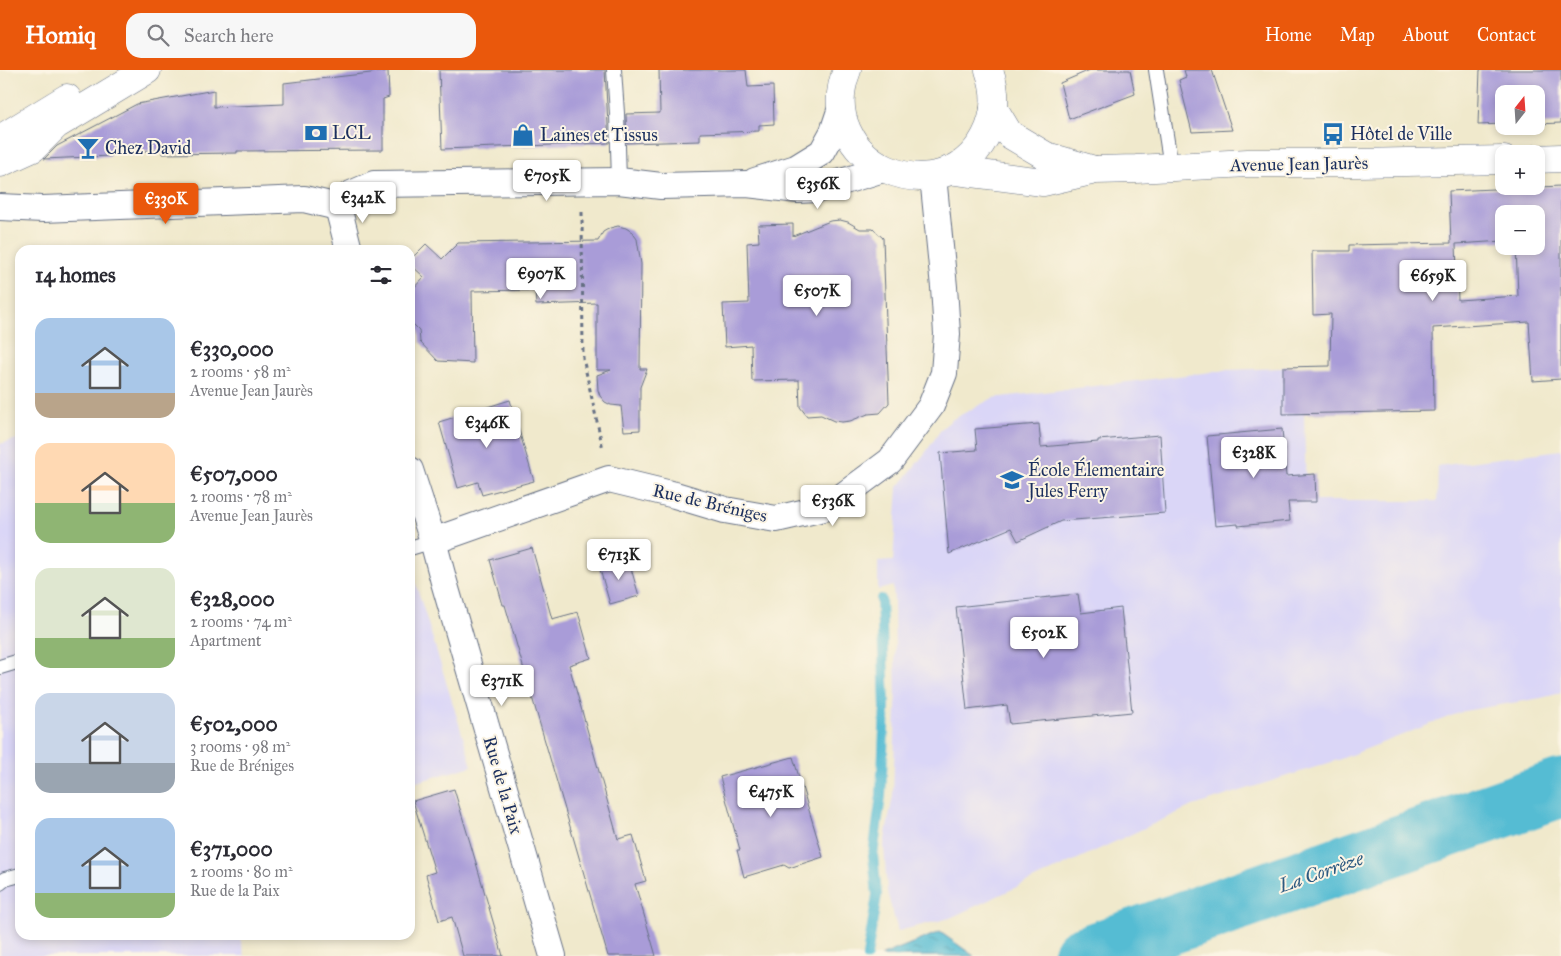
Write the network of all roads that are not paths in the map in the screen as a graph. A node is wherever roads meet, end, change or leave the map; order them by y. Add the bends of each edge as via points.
1 (111, 70) edge
2 (147, 70) edge
3 (614, 70) edge
4 (989, 70) edge
5 (1156, 70) edge
6 (842, 83) edge
7 (994, 109) junction
8 (0, 139) edge
9 (1561, 158) edge
10 (1545, 159) edge
11 (1495, 160) edge
12 (0, 163) edge
13 (1171, 167) junction
14 (883, 169) junction
15 (1095, 170) junction
16 (941, 173) junction
17 (619, 181) junction
18 (747, 184) junction
19 (0, 207) edge
20 (338, 207) junction
21 (348, 245) edge
22 (415, 501) edge
23 (422, 544) edge
24 (15, 662) edge
25 (0, 667) edge
26 (15, 876) edge
27 (0, 883) edge
28 (553, 956) edge

1 - 8 main road
2 - 12 main road via 56,125 32,148
3 - 17 lane
4 - 7 main road
5 - 13 lane
6 - 14 main road, Avenue Jean Jaurès via 848,133 862,154
6 - 18 street via 833,132 822,152 796,168
7 - 15 main road, Avenue Jean Jaurès via 1009,134 1046,156
7 - 16 main road via 980,146 966,160
9 - 10 main road
11 - 13 main road, Avenue Jean Jaurès
13 - 15 main road, Avenue Jean Jaurès
14 - 16 main road, Avenue Jean Jaurès via 916,177
14 - 18 street via 819,189
15 - 16 main road, Avenue Jean Jaurès via 1043,182
16 - 23 street, Rue de Bréniges via 947,334 944,373 930,406 890,461 828,507 776,519 724,510 609,479
17 - 18 street via 661,186
17 - 20 street via 374,184 351,194
19 - 20 street via 43,209 304,199
20 - 21 street
22 - 23 street, Rue de la Paix
23 - 28 street, Rue de la Paix via 444,582
24 - 25 lane
26 - 27 lane

